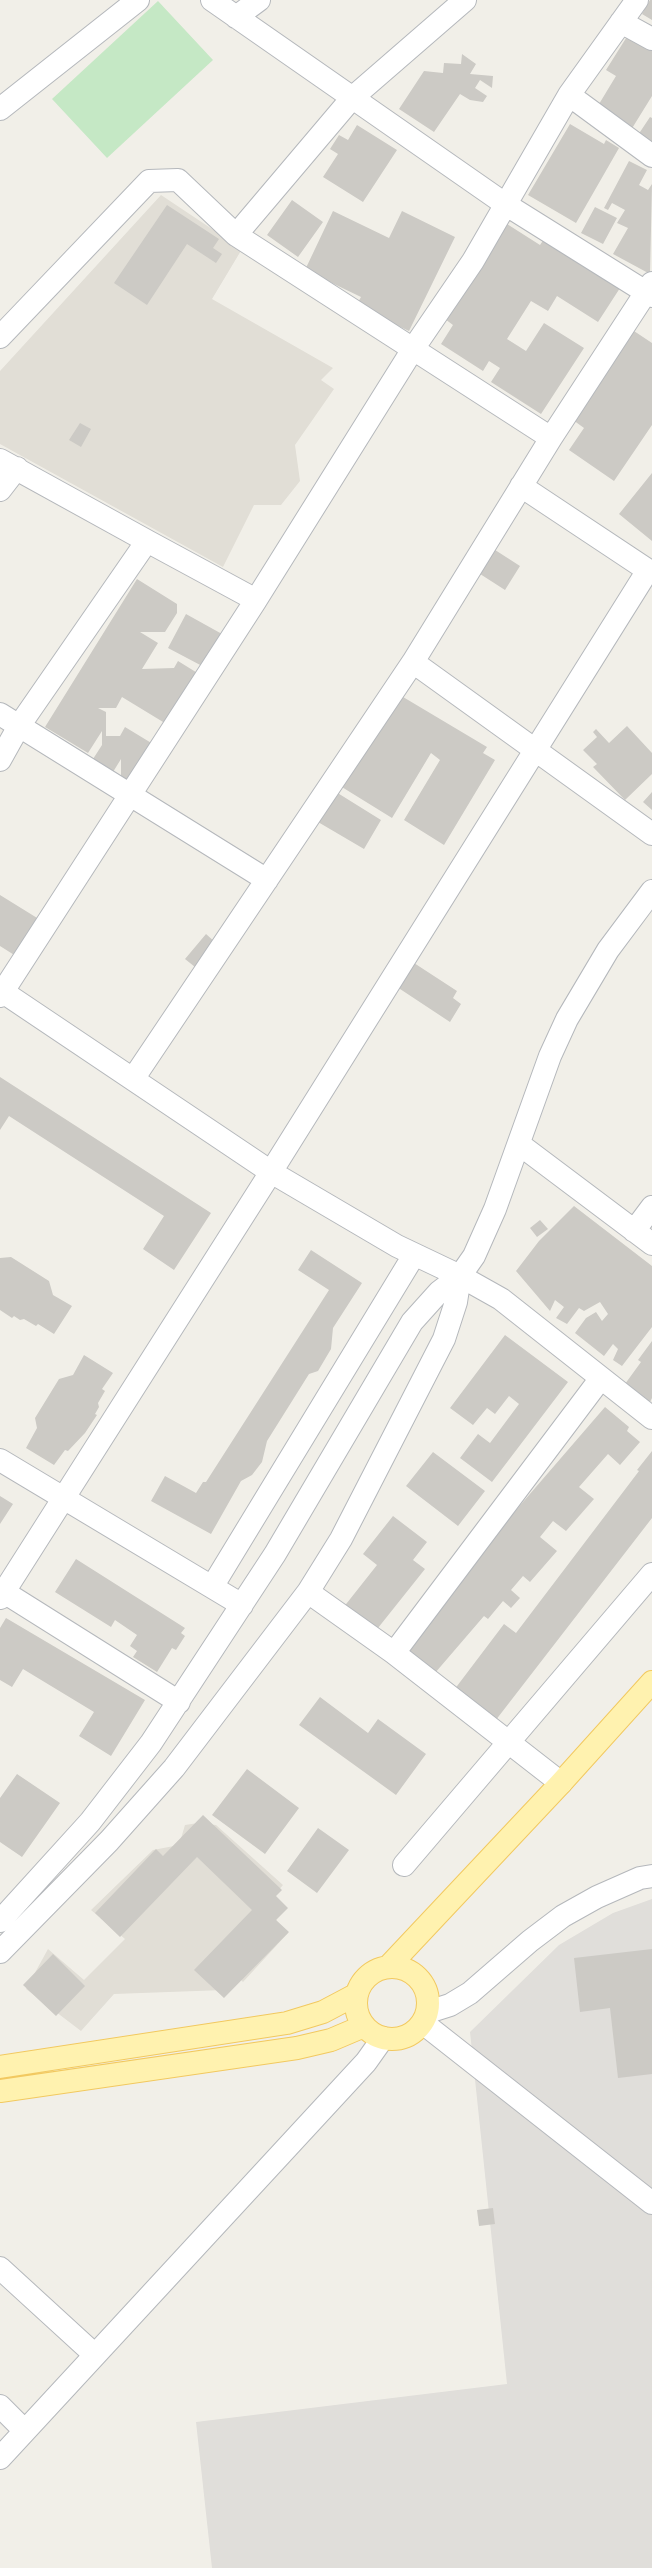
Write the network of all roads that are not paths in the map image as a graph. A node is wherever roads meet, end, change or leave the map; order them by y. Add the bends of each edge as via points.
1 (138, 0) edge
2 (212, 0) edge
3 (259, 0) edge
4 (465, 0) edge
5 (637, 0) edge
6 (236, 17) junction
7 (621, 22) junction
8 (652, 39) edge
9 (569, 95) junction
10 (352, 98) junction
11 (0, 109) edge
12 (652, 156) edge
13 (505, 204) junction
14 (236, 235) junction
15 (650, 290) edge
16 (0, 337) edge
17 (413, 349) junction
18 (551, 438) junction
19 (9, 464) edge
20 (521, 486) junction
21 (0, 490) edge
22 (147, 541) junction
23 (650, 571) edge
24 (256, 600) junction
25 (413, 662) junction
26 (0, 714) edge
27 (19, 726) junction
28 (535, 750) junction
29 (0, 760) edge
30 (131, 796) junction
31 (652, 834) edge
32 (267, 880) junction
33 (652, 892) edge
34 (1, 992) edge
35 (133, 1079) junction
36 (519, 1144) junction
37 (271, 1172) junction
38 (652, 1207) edge
39 (634, 1231) junction
40 (652, 1244) edge
41 (414, 1255) junction
42 (460, 1276) junction
43 (601, 1378) junction
44 (652, 1418) edge
45 (0, 1460) edge
46 (64, 1500) junction
47 (652, 1574) edge
48 (212, 1587) junction
49 (308, 1592) junction
50 (2, 1595) edge
51 (242, 1605) junction
52 (394, 1653) junction
53 (652, 1682) edge
54 (179, 1702) junction
55 (510, 1742) junction
56 (561, 1783) junction
57 (404, 1865) dead end
58 (652, 1876) edge
59 (0, 1921) edge
60 (428, 1926) junction
61 (0, 1952) edge
62 (388, 1966) junction
63 (421, 1980) junction
64 (357, 1994) junction
65 (426, 2018) junction
66 (364, 2026) junction
67 (383, 2038) junction
68 (0, 2067) edge
69 (0, 2091) edge
70 (652, 2203) edge
71 (0, 2268) edge
72 (95, 2354) junction
73 (0, 2406) edge
74 (25, 2431) junction
75 (0, 2458) edge

1 - 11 street
2 - 6 street
3 - 6 street
4 - 10 street
5 - 7 street
6 - 10 street
7 - 8 street
7 - 9 street
9 - 12 street
9 - 13 street
10 - 13 street
10 - 14 street
13 - 15 street
13 - 17 street via 473,261
14 - 16 street via 178,180 149,181
14 - 17 street
15 - 18 street
17 - 18 street
17 - 24 street
18 - 20 street
19 - 21 street
19 - 22 street
20 - 23 street
20 - 25 street
22 - 24 street
22 - 27 street
23 - 28 street
24 - 30 street
25 - 28 street
25 - 32 street
26 - 27 street
27 - 29 street
27 - 30 street
28 - 31 street
28 - 37 street
30 - 32 street
30 - 34 street
32 - 35 street
33 - 36 street via 608,950 567,1019 550,1056
34 - 35 street
35 - 37 street
36 - 39 street
36 - 42 street via 488,1226
37 - 41 street
37 - 46 street
38 - 39 street
39 - 40 street
41 - 42 street
41 - 48 street
42 - 43 street via 521,1313
42 - 49 street via 456,1302 444,1339 341,1539
42 - 51 street via 439,1292 412,1322
43 - 44 street
43 - 52 street
45 - 46 street
46 - 48 street
46 - 50 street
47 - 55 street
48 - 51 street
49 - 52 street
49 - 61 street via 174,1768 104,1846
50 - 54 street
51 - 54 street
52 - 55 street
53 - 56 main road
54 - 59 street via 90,1822
55 - 56 street
55 - 57 street
56 - 60 main road
58 - 65 street via 640,1878 597,1897 563,1916 530,1940 470,1993
60 - 62 main road
60 - 63 main road via 421,1953
62 - 63 main road via 406,1969
62 - 64 main road via 377,1969 368,1976
63 - 65 main road via 427,1990
64 - 66 main road via 358,2016
64 - 68 main road via 323,2012 287,2023
65 - 67 main road via 406,2037 394,2040
65 - 70 street
66 - 67 main road via 372,2034
66 - 69 main road via 331,2040 297,2048
67 - 72 street via 366,2062
71 - 72 street
72 - 74 street
73 - 74 street
74 - 75 street

